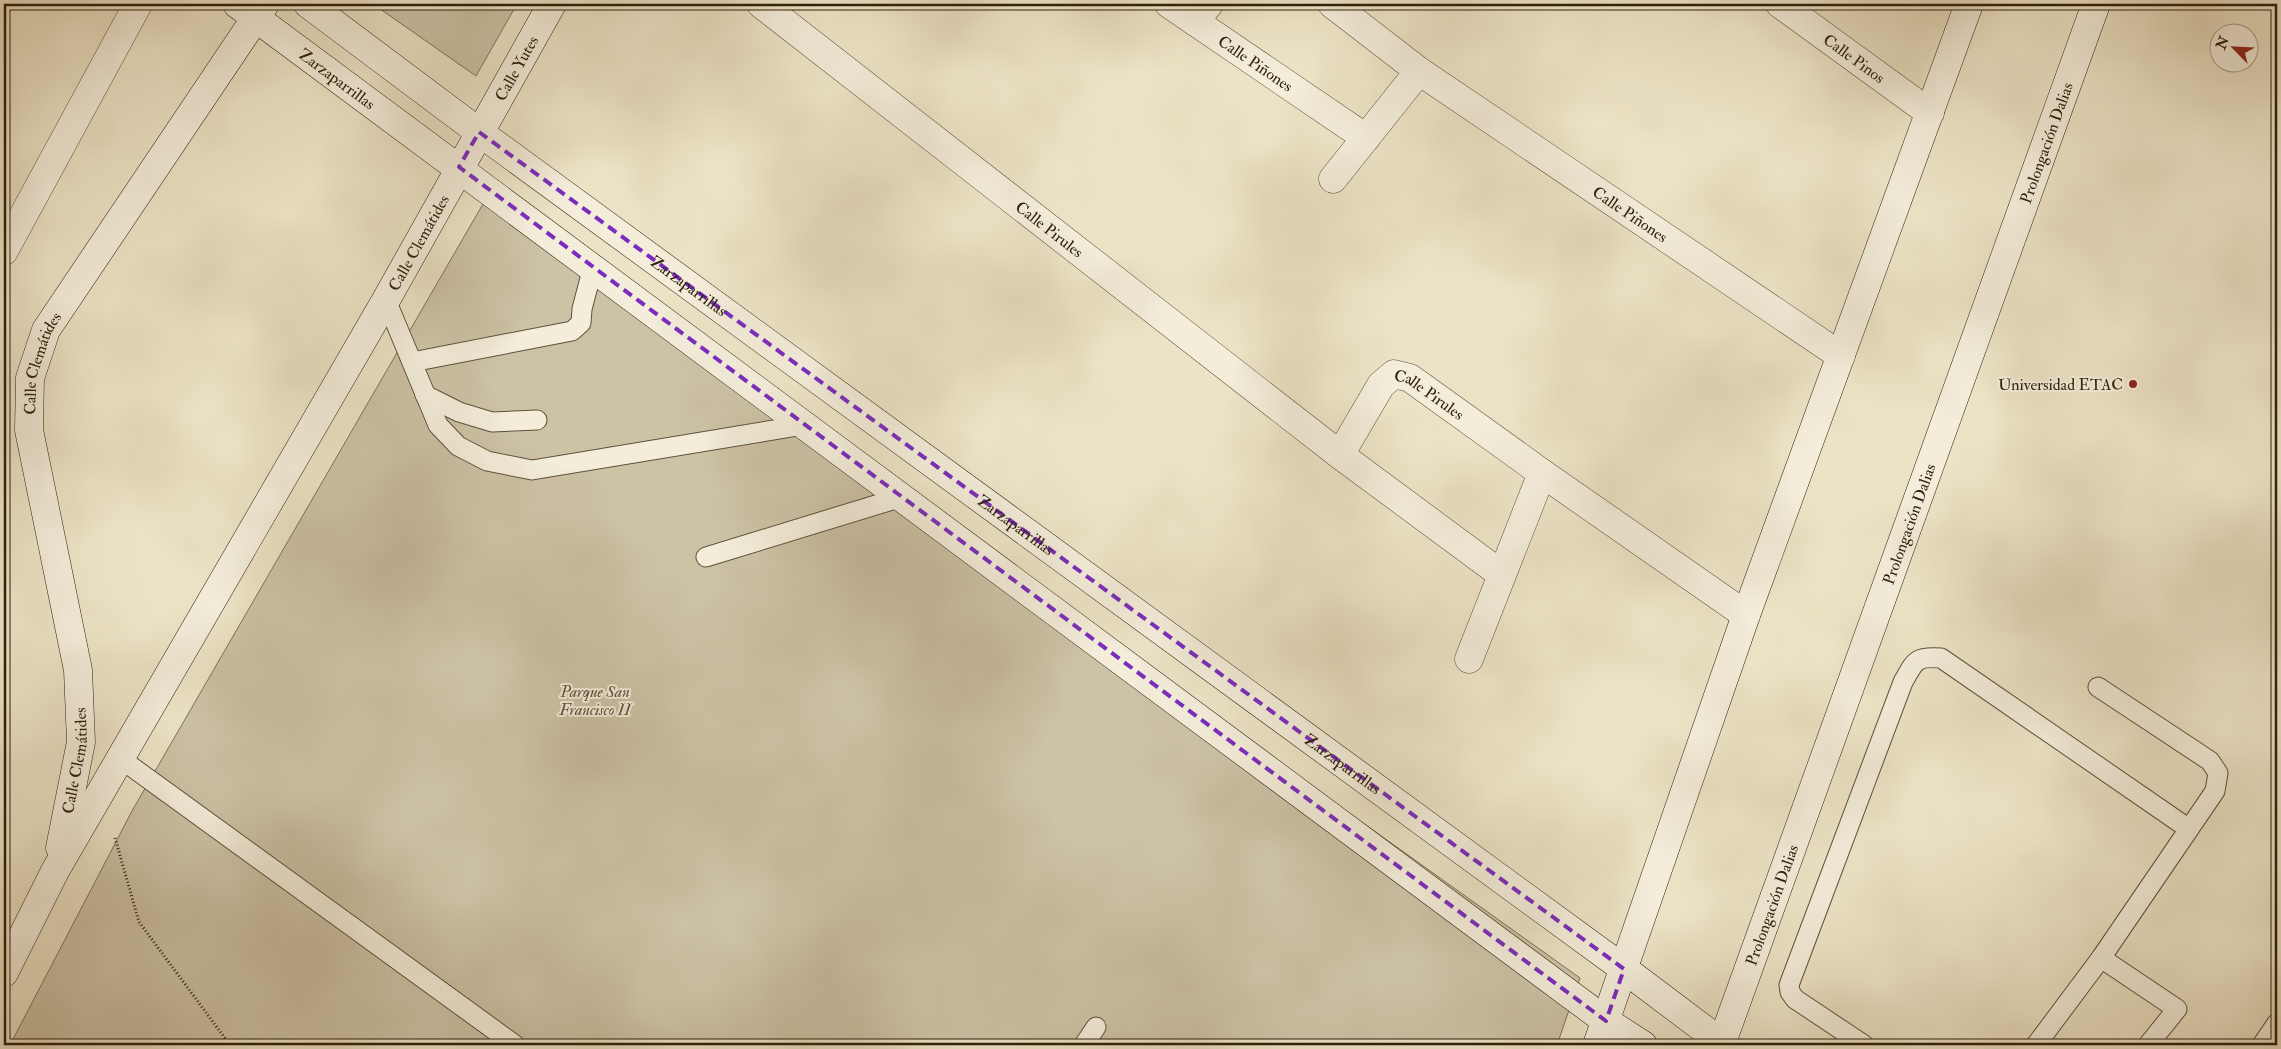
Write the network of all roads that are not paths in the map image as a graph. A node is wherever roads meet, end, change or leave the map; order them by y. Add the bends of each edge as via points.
1 (138, 4) edge
2 (308, 4) edge
3 (552, 4) edge
4 (761, 4) edge
5 (1169, 4) edge
6 (1332, 4) edge
7 (1780, 4) edge
8 (1969, 4) edge
9 (2096, 4) edge
10 (253, 8) edge
11 (1202, 13) edge
12 (1419, 71) junction
13 (1930, 113) junction
14 (480, 132) junction
15 (1366, 138) junction
16 (459, 167) junction
17 (1333, 179) dead end
18 (4, 251) edge
19 (593, 266) junction
20 (386, 300) junction
21 (1841, 356) junction
22 (412, 362) junction
23 (425, 395) junction
24 (537, 420) dead end
25 (804, 424) junction
26 (1340, 455) junction
27 (1542, 473) junction
28 (902, 497) junction
29 (706, 557) dead end
30 (1501, 574) junction
31 (1746, 615) junction
32 (1469, 659) dead end
33 (2098, 687) dead end
34 (121, 759) junction
35 (2189, 829) junction
36 (55, 872) junction
37 (2101, 958) junction
38 (1624, 968) junction
39 (4, 973) edge
40 (2277, 1023) edge
41 (1096, 1027) dead end
42 (1602, 1033) edge
43 (1723, 1044) edge
44 (515, 1045) edge
45 (1084, 1045) edge
46 (1644, 1045) edge
47 (1864, 1045) edge
48 (2036, 1045) edge
49 (2148, 1045) edge
50 (2262, 1045) edge

1 - 18 street
2 - 14 street, Zarzaparrillas
3 - 14 street, Calle Yutes
4 - 26 street, Calle Pirules
5 - 11 street, Calle Piñones
6 - 12 street, Calle Piñones
7 - 13 street, Calle Pinos
8 - 13 street
9 - 43 street, Prolongación Dalias
10 - 16 street, Zarzaparrillas
10 - 36 street, Calle Clemátides via 46,330 30,378 29,430 78,670 81,742
11 - 15 street, Calle Piñones
12 - 15 street
12 - 21 street, Calle Piñones
13 - 21 street
14 - 16 street, Calle Clemátides
14 - 38 street, Zarzaparrillas
15 - 17 street
16 - 19 street, Zarzaparrillas
16 - 20 street, Calle Clemátides
19 - 22 lane via 581,323 572,331
19 - 25 street, Zarzaparrillas
20 - 22 lane
20 - 34 street, Calle Clemátides
21 - 31 street
22 - 23 lane
23 - 24 lane via 459,412 492,422
23 - 25 lane via 438,425 458,446 487,460 532,470
25 - 28 street, Zarzaparrillas
26 - 27 street, Calle Pirules via 1381,386 1394,374 1410,378
26 - 30 street, Calle Pirules
27 - 30 street
27 - 31 street, Calle Pirules
28 - 29 lane
28 - 42 street, Zarzaparrillas
30 - 32 street
31 - 38 street
33 - 35 lane via 2210,760 2218,773 2215,791
34 - 36 street, Calle Clemátides
34 - 44 lane
35 - 37 lane
35 - 47 lane via 1941,658 1924,657 1914,663 1903,682 1789,985 1795,999
36 - 39 street, Calle Clemátides
37 - 48 lane
37 - 49 lane via 2178,1008
38 - 42 street
38 - 43 street, Zarzaparrillas
40 - 50 lane
41 - 45 lane
42 - 46 street, Zarzaparrillas

